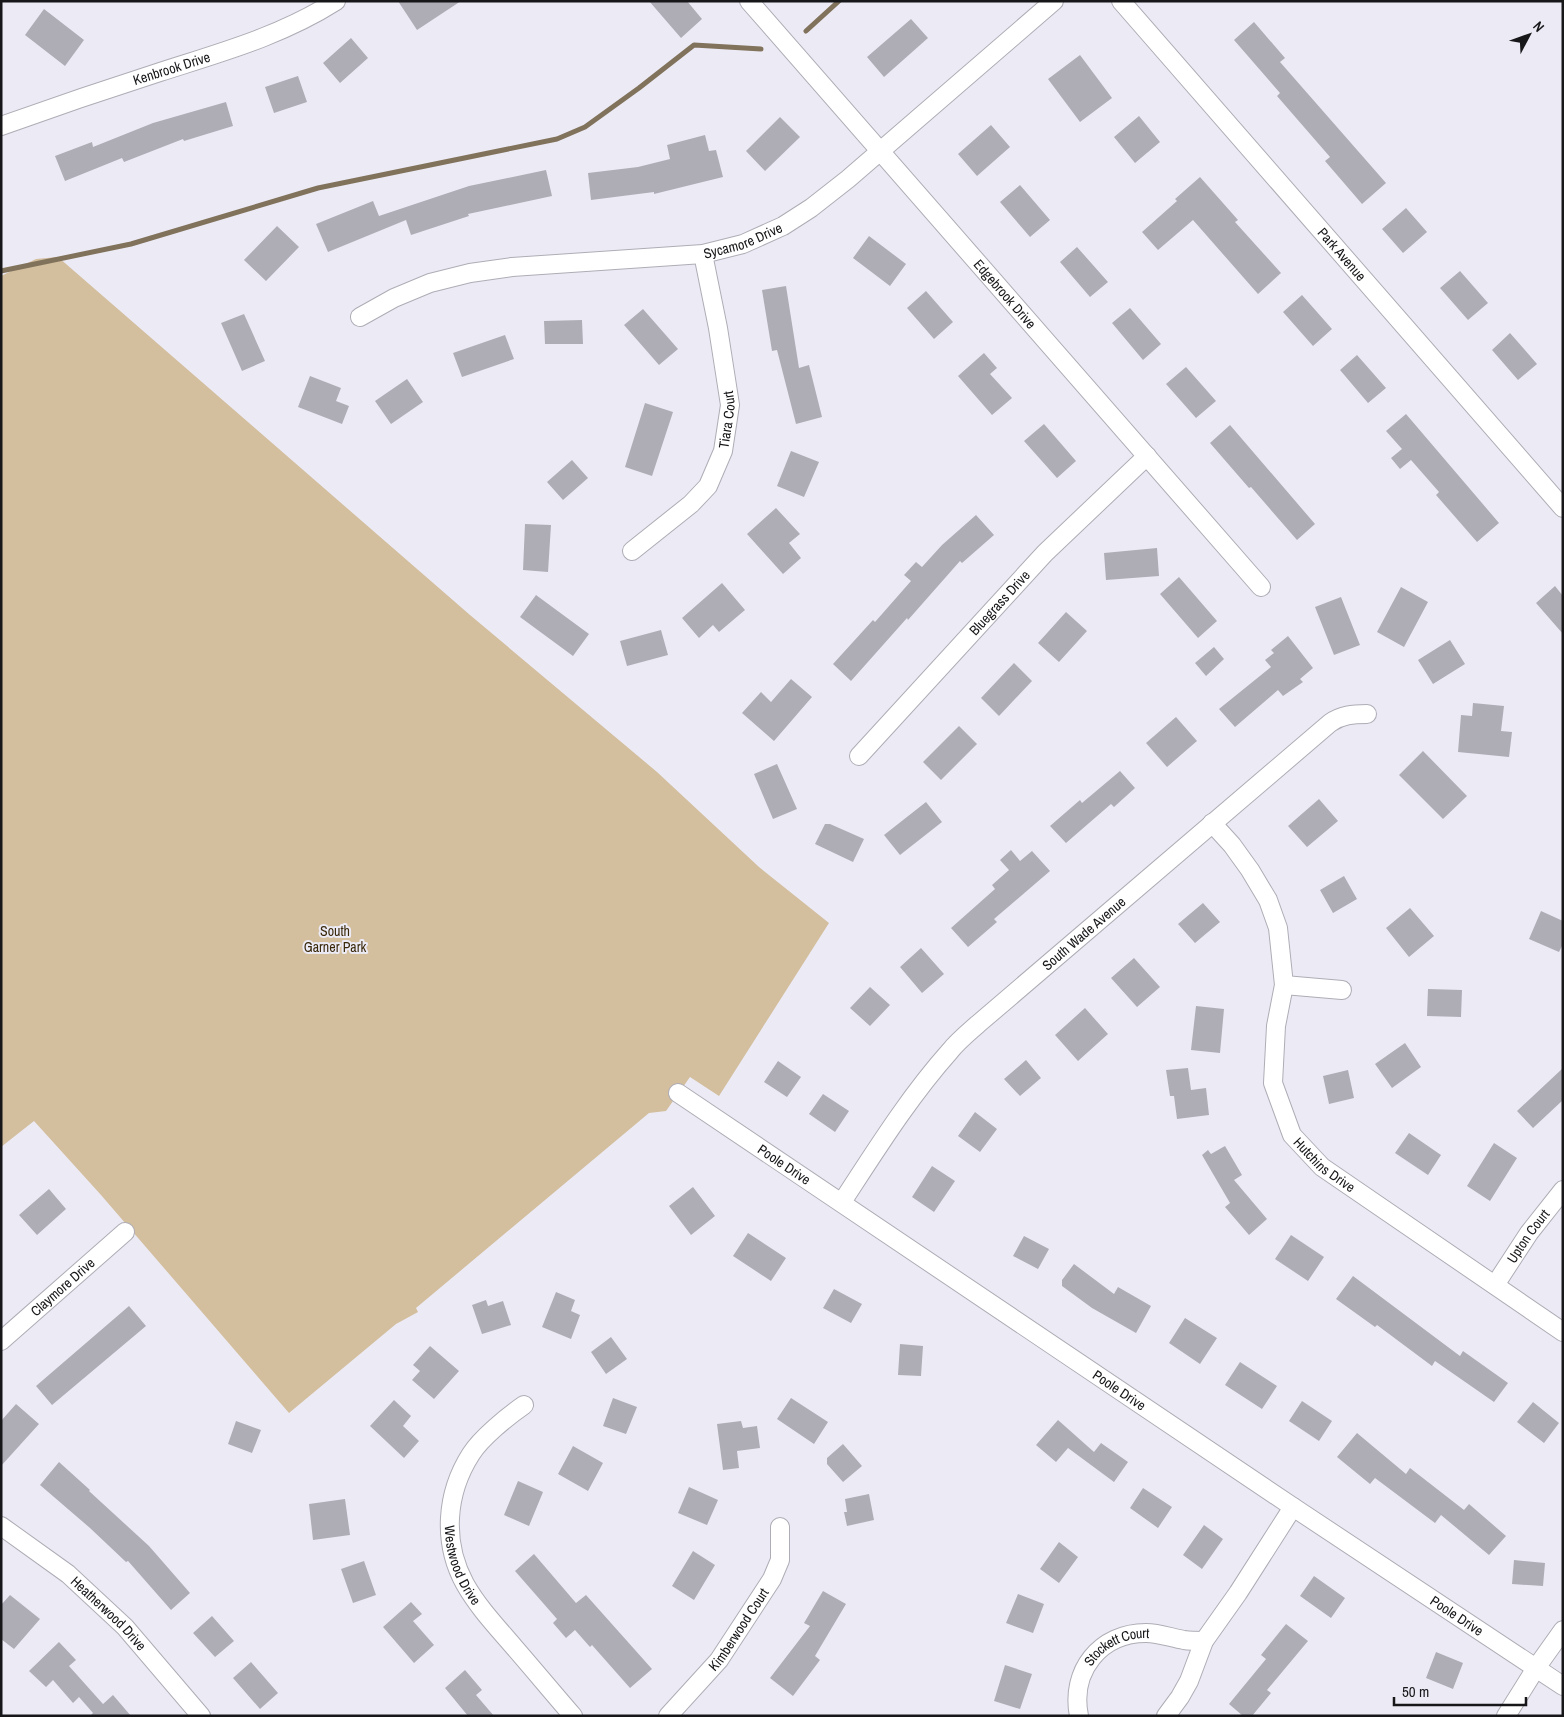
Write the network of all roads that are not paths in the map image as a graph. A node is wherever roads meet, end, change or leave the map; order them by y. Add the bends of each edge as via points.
1 (336, 1) edge
2 (749, 1) edge
3 (1054, 1) edge
4 (1121, 1) edge
5 (1, 126) edge
6 (879, 152) junction
7 (703, 254) junction
8 (360, 317) dead end
9 (1147, 456) junction
10 (1563, 508) edge
11 (632, 551) dead end
12 (1261, 587) dead end
13 (1367, 714) dead end
14 (859, 756) dead end
15 (1212, 823) junction
16 (1284, 985) junction
17 (1342, 990) dead end
18 (678, 1092) dead end
19 (1563, 1190) edge
20 (842, 1202) junction
21 (125, 1232) dead end
22 (1495, 1284) junction
23 (1563, 1332) edge
24 (1, 1340) edge
25 (524, 1405) dead end
26 (1294, 1507) junction
27 (1, 1526) edge
28 (780, 1527) dead end
29 (1563, 1630) edge
30 (1204, 1641) junction
31 (1536, 1668) junction
32 (1563, 1686) edge
33 (201, 1716) edge
34 (574, 1716) edge
35 (668, 1716) edge
36 (1079, 1716) edge
37 (1166, 1716) edge
38 (1506, 1716) edge

1 - 5 street, Kenbrook Drive via 309,18 260,40
2 - 6 street, Edgebrook Drive
3 - 6 street, Sycamore Drive
4 - 10 street, Park Avenue
6 - 7 street, Sycamore Drive via 811,208 783,226 743,244
6 - 9 street, Edgebrook Drive
7 - 8 street, Sycamore Drive via 512,267 470,273 430,283
7 - 11 street, Tiara Court via 730,405 724,451 708,486 691,504
9 - 12 street, Edgebrook Drive
9 - 14 street, Bluegrass Drive via 1045,552
13 - 15 street, South Wade Avenue via 1338,718
15 - 16 street, Hutchins Drive via 1232,845 1268,900 1278,928
15 - 20 street, South Wade Avenue via 951,1049 891,1128
16 - 17 street
16 - 22 street, Hutchins Drive via 1276,1026 1273,1083 1292,1135 1322,1167
18 - 20 street, Poole Drive
19 - 22 street, Upton Court
20 - 26 street, Poole Drive
21 - 24 street, Claymore Drive
22 - 23 street, Hutchins Drive
25 - 34 street, Westwood Drive via 505,1418 472,1452 458,1477 449,1529 453,1554 464,1582 480,1608
26 - 30 street
26 - 31 street, Poole Drive
27 - 33 street, Heatherwood Drive via 68,1574 125,1627
28 - 35 street, Kimberwood Court via 780,1560 772,1579 719,1660
29 - 31 street
30 - 36 street, Stockett Court via 1146,1633 1111,1642 1093,1654 1084,1668 1076,1703
30 - 37 street via 1189,1681
31 - 32 street, Poole Drive
31 - 38 street

